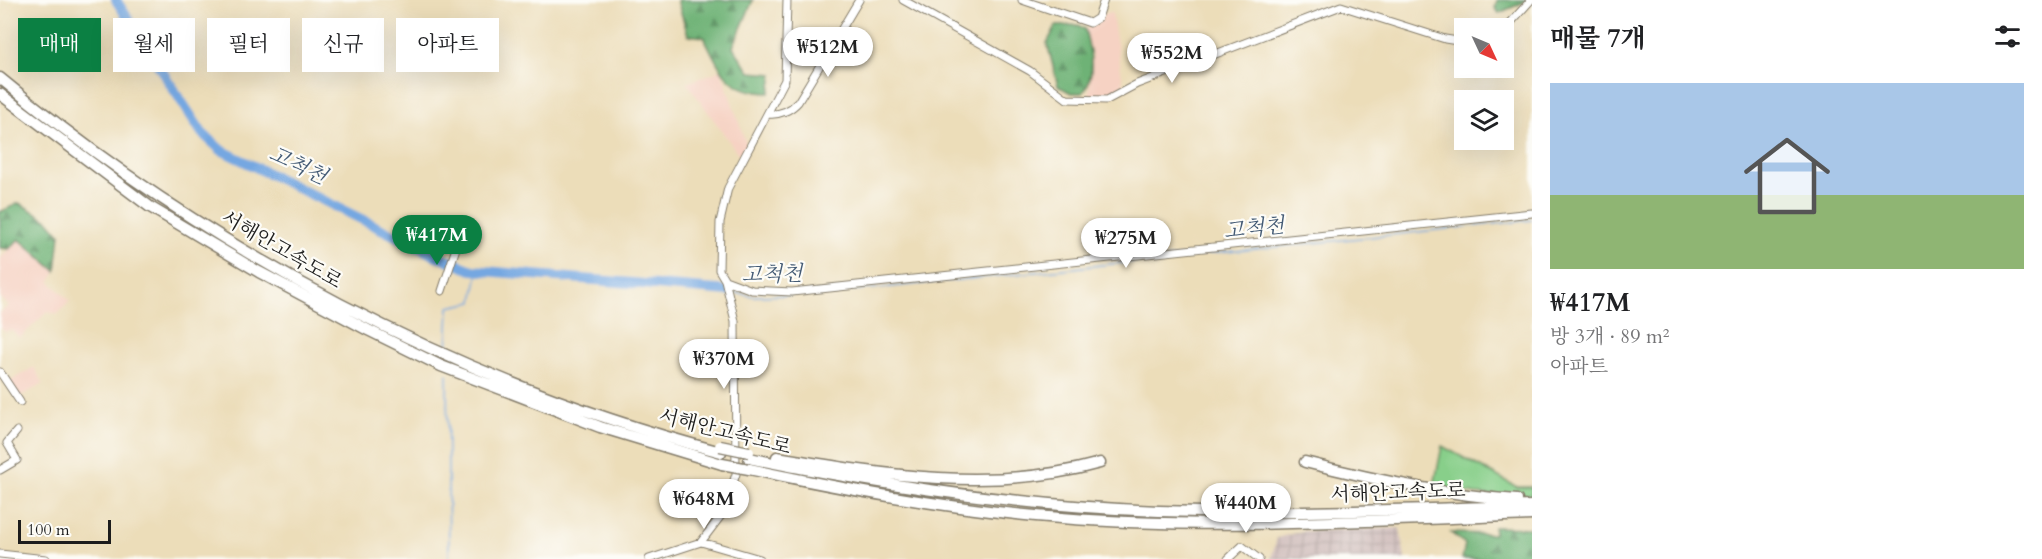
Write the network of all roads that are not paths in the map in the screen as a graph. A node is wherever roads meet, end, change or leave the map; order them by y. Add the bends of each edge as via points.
1 (787, 0) edge
2 (859, 0) edge
3 (903, 0) edge
4 (1022, 0) edge
5 (1104, 0) edge
6 (1531, 0) edge
7 (1514, 19) edge
8 (1454, 40) edge
9 (0, 78) edge
10 (0, 94) edge
11 (769, 114) junction
12 (1532, 213) edge
13 (456, 245) dead end
14 (725, 283) junction
15 (442, 291) dead end
16 (0, 372) edge
17 (20, 402) dead end
18 (17, 431) dead end
19 (749, 460) junction
20 (1305, 462) dead end
21 (1100, 463) dead end
22 (0, 470) edge
23 (1532, 504) edge
24 (1532, 515) edge
25 (701, 542) junction
26 (0, 554) edge
27 (46, 559) edge
28 (650, 559) edge
29 (760, 559) edge
30 (1228, 559) edge
31 (1260, 559) edge

1 - 11 street via 785,80
2 - 11 street via 798,102 777,115
3 - 8 street via 1030,71 1067,99 1085,101 1116,97 1137,84 1341,6
4 - 5 street via 1090,23 1098,18
6 - 7 street
9 - 19 highway, 서해안고속도로, bridge via 92,151 163,200 261,260 440,353 599,414
10 - 19 highway, 서해안고속도로, bridge via 150,207 259,272 441,366 600,427 722,464
11 - 14 street via 729,189 720,222 719,270
12 - 14 street via 792,292 752,290
13 - 15 street
14 - 25 street via 735,321 736,474 723,513
16 - 17 street
18 - 22 street via 7,443 17,460
19 - 21 highway via 931,479 1061,474
19 - 23 highway, 서해안고속도로 via 922,491 1158,511 1280,513
19 - 24 highway, 서해안고속도로 via 925,503 1038,516 1279,523
20 - 23 highway via 1370,479
25 - 28 street
25 - 29 street
26 - 27 street
30 - 31 street via 1242,546

